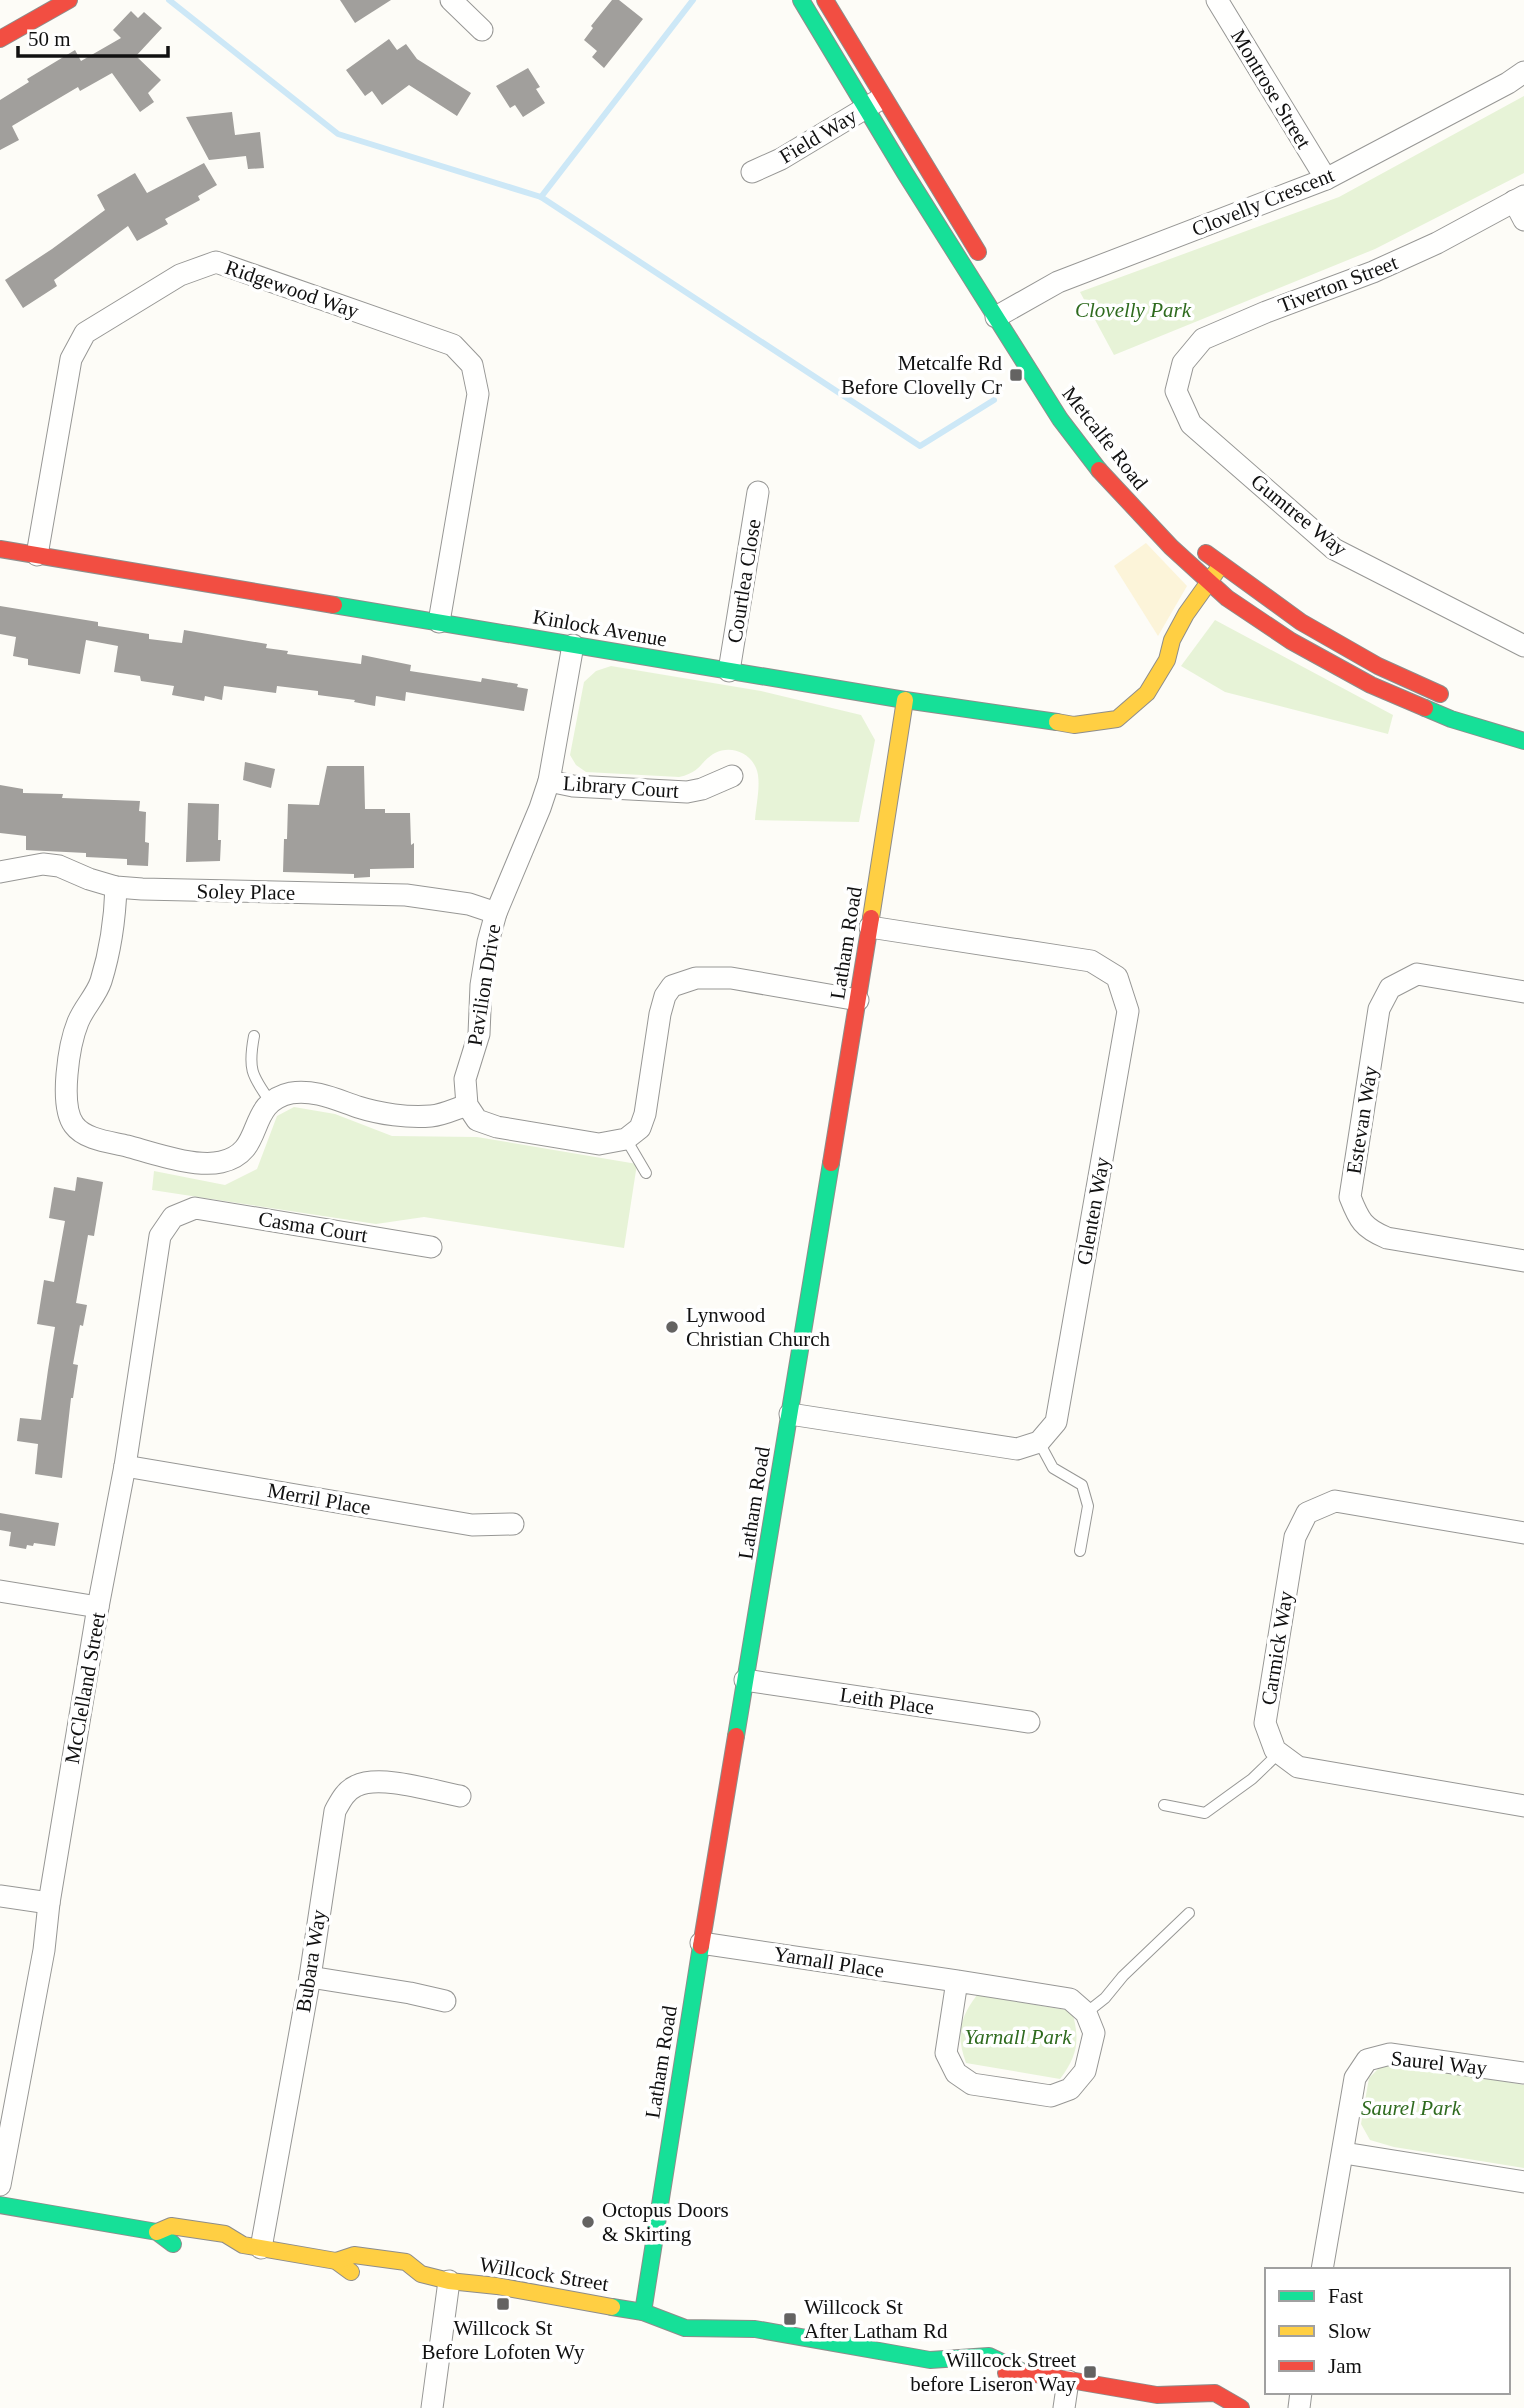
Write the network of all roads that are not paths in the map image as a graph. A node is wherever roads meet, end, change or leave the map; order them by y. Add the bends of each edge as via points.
1 (69, 0) edge
2 (451, 0) edge
3 (801, 0) edge
4 (825, 0) edge
5 (1217, 0) edge
6 (482, 30) dead end
7 (0, 38) edge
8 (1524, 72) edge
9 (875, 102) junction
10 (752, 172) dead end
11 (1326, 179) junction
12 (1519, 198) edge
13 (1524, 220) edge
14 (982, 260) dead end
15 (1007, 309) junction
16 (1176, 391) joint
17 (1121, 470) dead end
18 (758, 492) dead end
19 (0, 549) edge
20 (37, 555) junction
21 (1221, 565) junction
22 (1209, 581) junction
23 (1242, 582) junction
24 (1223, 602) junction
25 (439, 622) junction
26 (1194, 632) dead end
27 (573, 645) junction
28 (1524, 646) edge
29 (1167, 660) junction
30 (729, 671) junction
31 (905, 700) junction
32 (1455, 700) dead end
33 (1524, 741) edge
34 (733, 776) dead end
35 (549, 781) junction
36 (0, 872) edge
37 (116, 887) junction
38 (496, 913) junction
39 (870, 927) junction
40 (1524, 992) edge
41 (858, 1000) junction
42 (254, 1036) dead end
43 (270, 1101) junction
44 (467, 1105) junction
45 (626, 1139) junction
46 (646, 1173) dead end
47 (195, 1208) joint
48 (430, 1247) dead end
49 (1524, 1261) edge
50 (790, 1414) junction
51 (1039, 1442) junction
52 (125, 1466) junction
53 (513, 1524) dead end
54 (1524, 1533) edge
55 (1080, 1551) dead end
56 (0, 1591) edge
57 (98, 1607) junction
58 (746, 1680) junction
59 (1029, 1722) dead end
60 (1279, 1753) junction
61 (460, 1796) dead end
62 (1164, 1805) dead end
63 (1524, 1806) edge
64 (0, 1896) edge
65 (49, 1903) junction
66 (1189, 1913) dead end
67 (701, 1943) junction
68 (310, 1978) junction
69 (957, 1981) junction
70 (445, 2001) dead end
71 (1086, 2013) junction
72 (1524, 2073) edge
73 (1344, 2153) junction
74 (1524, 2182) edge
75 (0, 2186) edge
76 (0, 2205) edge
77 (158, 2232) junction
78 (184, 2245) dead end
79 (252, 2247) junction
80 (224, 2251) dead end
81 (336, 2261) junction
82 (1322, 2268) edge
83 (421, 2274) junction
84 (365, 2275) dead end
85 (403, 2281) dead end
86 (449, 2281) junction
87 (643, 2312) junction
88 (699, 2312) dead end
89 (722, 2312) dead end
90 (660, 2317) junction
91 (755, 2329) junction
92 (930, 2360) junction
93 (1023, 2372) junction
94 (1068, 2381) junction
95 (1157, 2395) junction
96 (432, 2408) edge
97 (1064, 2408) edge
98 (1178, 2408) edge
99 (1241, 2408) edge

1 - 7 street
2 - 6 street
3 - 9 street, Metcalfe Road
4 - 9 street, Metcalfe Road
5 - 11 street, Montrose Street
8 - 11 street, Clovelly Crescent
9 - 10 street, Field Way
9 - 14 street, Metcalfe Road
9 - 15 street, Metcalfe Road
11 - 15 street, Clovelly Crescent via 1058,282
12 - 13 street
12 - 16 street, Tiverton Street via 1373,272 1203,339 1183,363
15 - 22 street, Metcalfe Road via 1060,419 1109,483
16 - 28 street, Gumtree Way via 1191,424 1334,549
17 - 21 street, Metcalfe Road via 1184,536
18 - 30 street, Courtlea Close
19 - 20 street, Kinlock Avenue
20 - 25 street, Kinlock Avenue
20 - 25 street, Ridgewood Way via 71,359 85,333 180,275 216,262 453,345 472,365 478,394
21 - 22 street, Kinlock Avenue
21 - 23 street, Metcalfe Road
22 - 24 street, Metcalfe Road
22 - 29 street, Kinlock Avenue via 1171,640
23 - 24 street
23 - 32 street, Metcalfe Road via 1367,660
24 - 33 street, Metcalfe Road via 1371,685 1451,719
25 - 27 street, Kinlock Avenue
26 - 29 street, Kinlock Avenue
27 - 30 street, Kinlock Avenue
27 - 35 street, Pavilion Drive
29 - 31 street, Kinlock Avenue via 1146,693 1117,719 1074,725
30 - 31 street, Kinlock Avenue
31 - 39 street, Latham Road
34 - 35 street, Library Court via 687,792
35 - 38 street, Pavilion Drive
36 - 37 street, Soley Place via 43,863
37 - 38 street, Soley Place via 406,895 469,904
37 - 43 street via 103,974 97,993 78,1020 71,1045 67,1109 74,1126 91,1137 176,1160 219,1163 240,1156 254,1138 257,1120
38 - 44 street, Pavilion Drive via 481,985 479,1034 465,1079
39 - 41 street, Latham Road
39 - 51 street, Glenten Way via 1091,961 1117,976 1128,1011 1056,1422
40 - 49 street, Estevan Way via 1417,974 1391,988 1379,1009 1350,1197 1359,1221 1387,1238
41 - 45 street via 731,978 696,978 673,986 660,1014 645,1114 640,1128
41 - 50 street, Latham Road
42 - 43 lane via 249,1062
43 - 44 street via 293,1093 330,1096 396,1115 431,1116
44 - 45 street via 477,1120 497,1128 599,1144
45 - 46 lane
47 - 48 street, Casma Court
47 - 52 street, McClelland Street via 173,1217 160,1236
50 - 51 street via 1017,1449
50 - 58 street, Latham Road
51 - 55 lane via 1053,1468 1082,1485 1088,1506
52 - 53 street, Merril Place via 472,1525
52 - 57 street, McClelland Street
54 - 60 street, Carmick Way via 1335,1501 1307,1513 1295,1537 1265,1723
56 - 57 street
57 - 65 street, McClelland Street
58 - 59 street, Leith Place
58 - 67 street, Latham Road
60 - 62 lane via 1205,1813
60 - 63 street via 1298,1767
61 - 68 street, Bubara Way via 371,1782 355,1786 344,1796 335,1811
64 - 65 street
65 - 75 street, McClelland Street
66 - 71 lane
67 - 69 street, Yarnall Place
67 - 87 street, Latham Road
68 - 70 street
68 - 79 street, Bubara Way
69 - 71 street, Yarnall Place via 1070,1999
69 - 71 street via 946,2053 956,2073 972,2084 1051,2096 1070,2089 1085,2071 1094,2033
72 - 73 street, Saurel Way via 1390,2054 1367,2060 1355,2078
73 - 74 street
73 - 82 street, Saurel Way
76 - 77 street, Willcock Street
77 - 78 street, Willcock Street via 171,2244
77 - 79 street, Willcock Street via 172,2226 225,2234
79 - 80 street, Willcock Street
79 - 81 street, Willcock Street
81 - 83 street, Willcock Street via 354,2255 406,2262
81 - 84 street, Willcock Street
83 - 85 street
83 - 86 street, Willcock Street
86 - 87 street, Willcock Street
86 - 96 street
87 - 90 street, Willcock Street
88 - 90 street, Willcock Street
89 - 91 street, Willcock Street
90 - 91 street, Willcock Street via 685,2328
91 - 92 street, Willcock Street
92 - 93 street, Willcock Street via 949,2372
92 - 93 street, Willcock Street via 989,2356
93 - 94 street, Willcock Street
94 - 95 street, Willcock Street
94 - 97 street
95 - 98 street, Willcock Street
95 - 99 street, Willcock Street via 1215,2393

